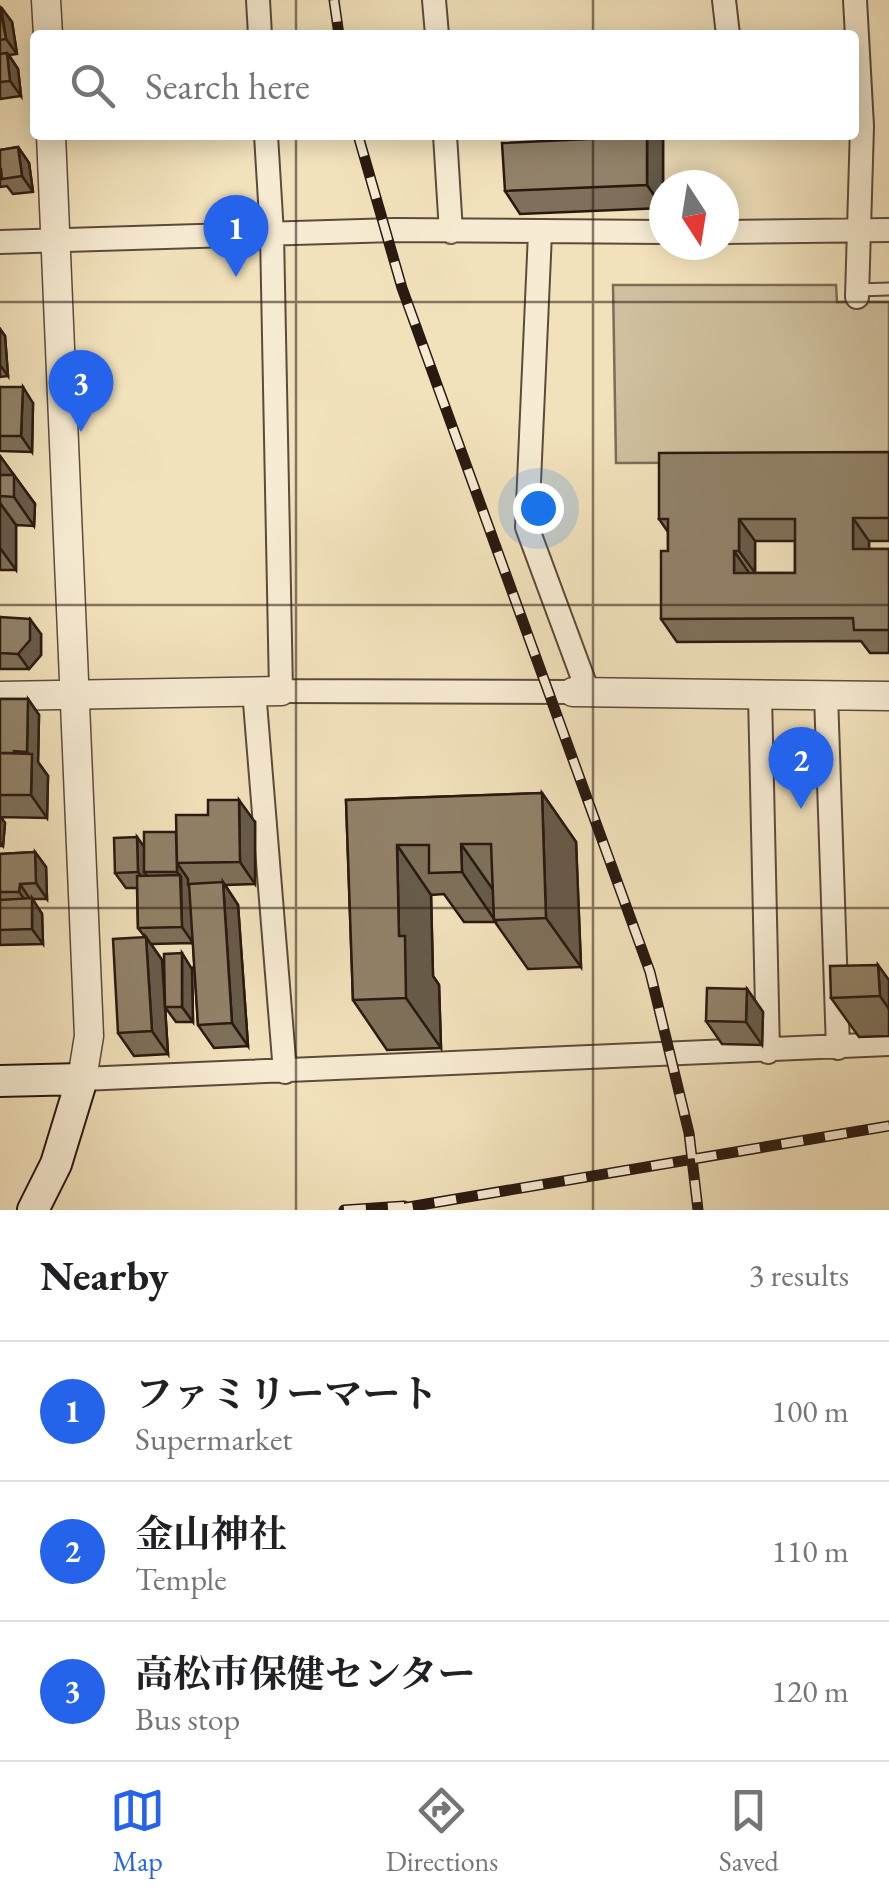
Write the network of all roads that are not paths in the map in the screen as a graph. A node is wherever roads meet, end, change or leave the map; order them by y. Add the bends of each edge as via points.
1 (46, 0) edge
2 (258, 0) edge
3 (434, 0) edge
4 (724, 0) edge
5 (855, 0) edge
6 (48, 30) edge
7 (260, 30) edge
8 (437, 30) edge
9 (727, 30) edge
10 (857, 30) edge
11 (859, 72) edge
12 (51, 140) edge
13 (266, 140) edge
14 (445, 140) edge
15 (889, 230) edge
16 (859, 231) junction
17 (451, 232) junction
18 (649, 232) edge
19 (739, 232) edge
20 (540, 233) junction
21 (272, 234) junction
22 (53, 241) junction
23 (0, 242) edge
24 (889, 290) edge
25 (856, 294) joint
26 (268, 690) junction
27 (581, 692) junction
28 (760, 695) junction
29 (826, 695) junction
30 (0, 696) edge
31 (72, 696) junction
32 (889, 696) edge
33 (889, 1044) edge
34 (838, 1048) junction
35 (768, 1052) junction
36 (284, 1072) junction
37 (82, 1080) junction
38 (0, 1081) edge
39 (33, 1210) edge

1 - 6 street
2 - 7 street
3 - 8 street
4 - 9 street
5 - 10 street
11 - 16 street
12 - 22 street
13 - 21 street
14 - 17 street
15 - 16 street
16 - 19 street
16 - 25 street
17 - 20 street
17 - 21 street
18 - 20 street
20 - 27 street via 528,527
21 - 22 street
21 - 26 street
22 - 23 street
22 - 31 street
24 - 25 lane
26 - 27 street
26 - 31 street
26 - 36 street
27 - 28 street
28 - 29 street
28 - 35 street
29 - 32 street
29 - 34 street
30 - 31 street
31 - 37 street via 89,1036
33 - 34 street
34 - 35 street
35 - 36 street
36 - 37 street
37 - 38 main road
37 - 39 main road via 56,1164

